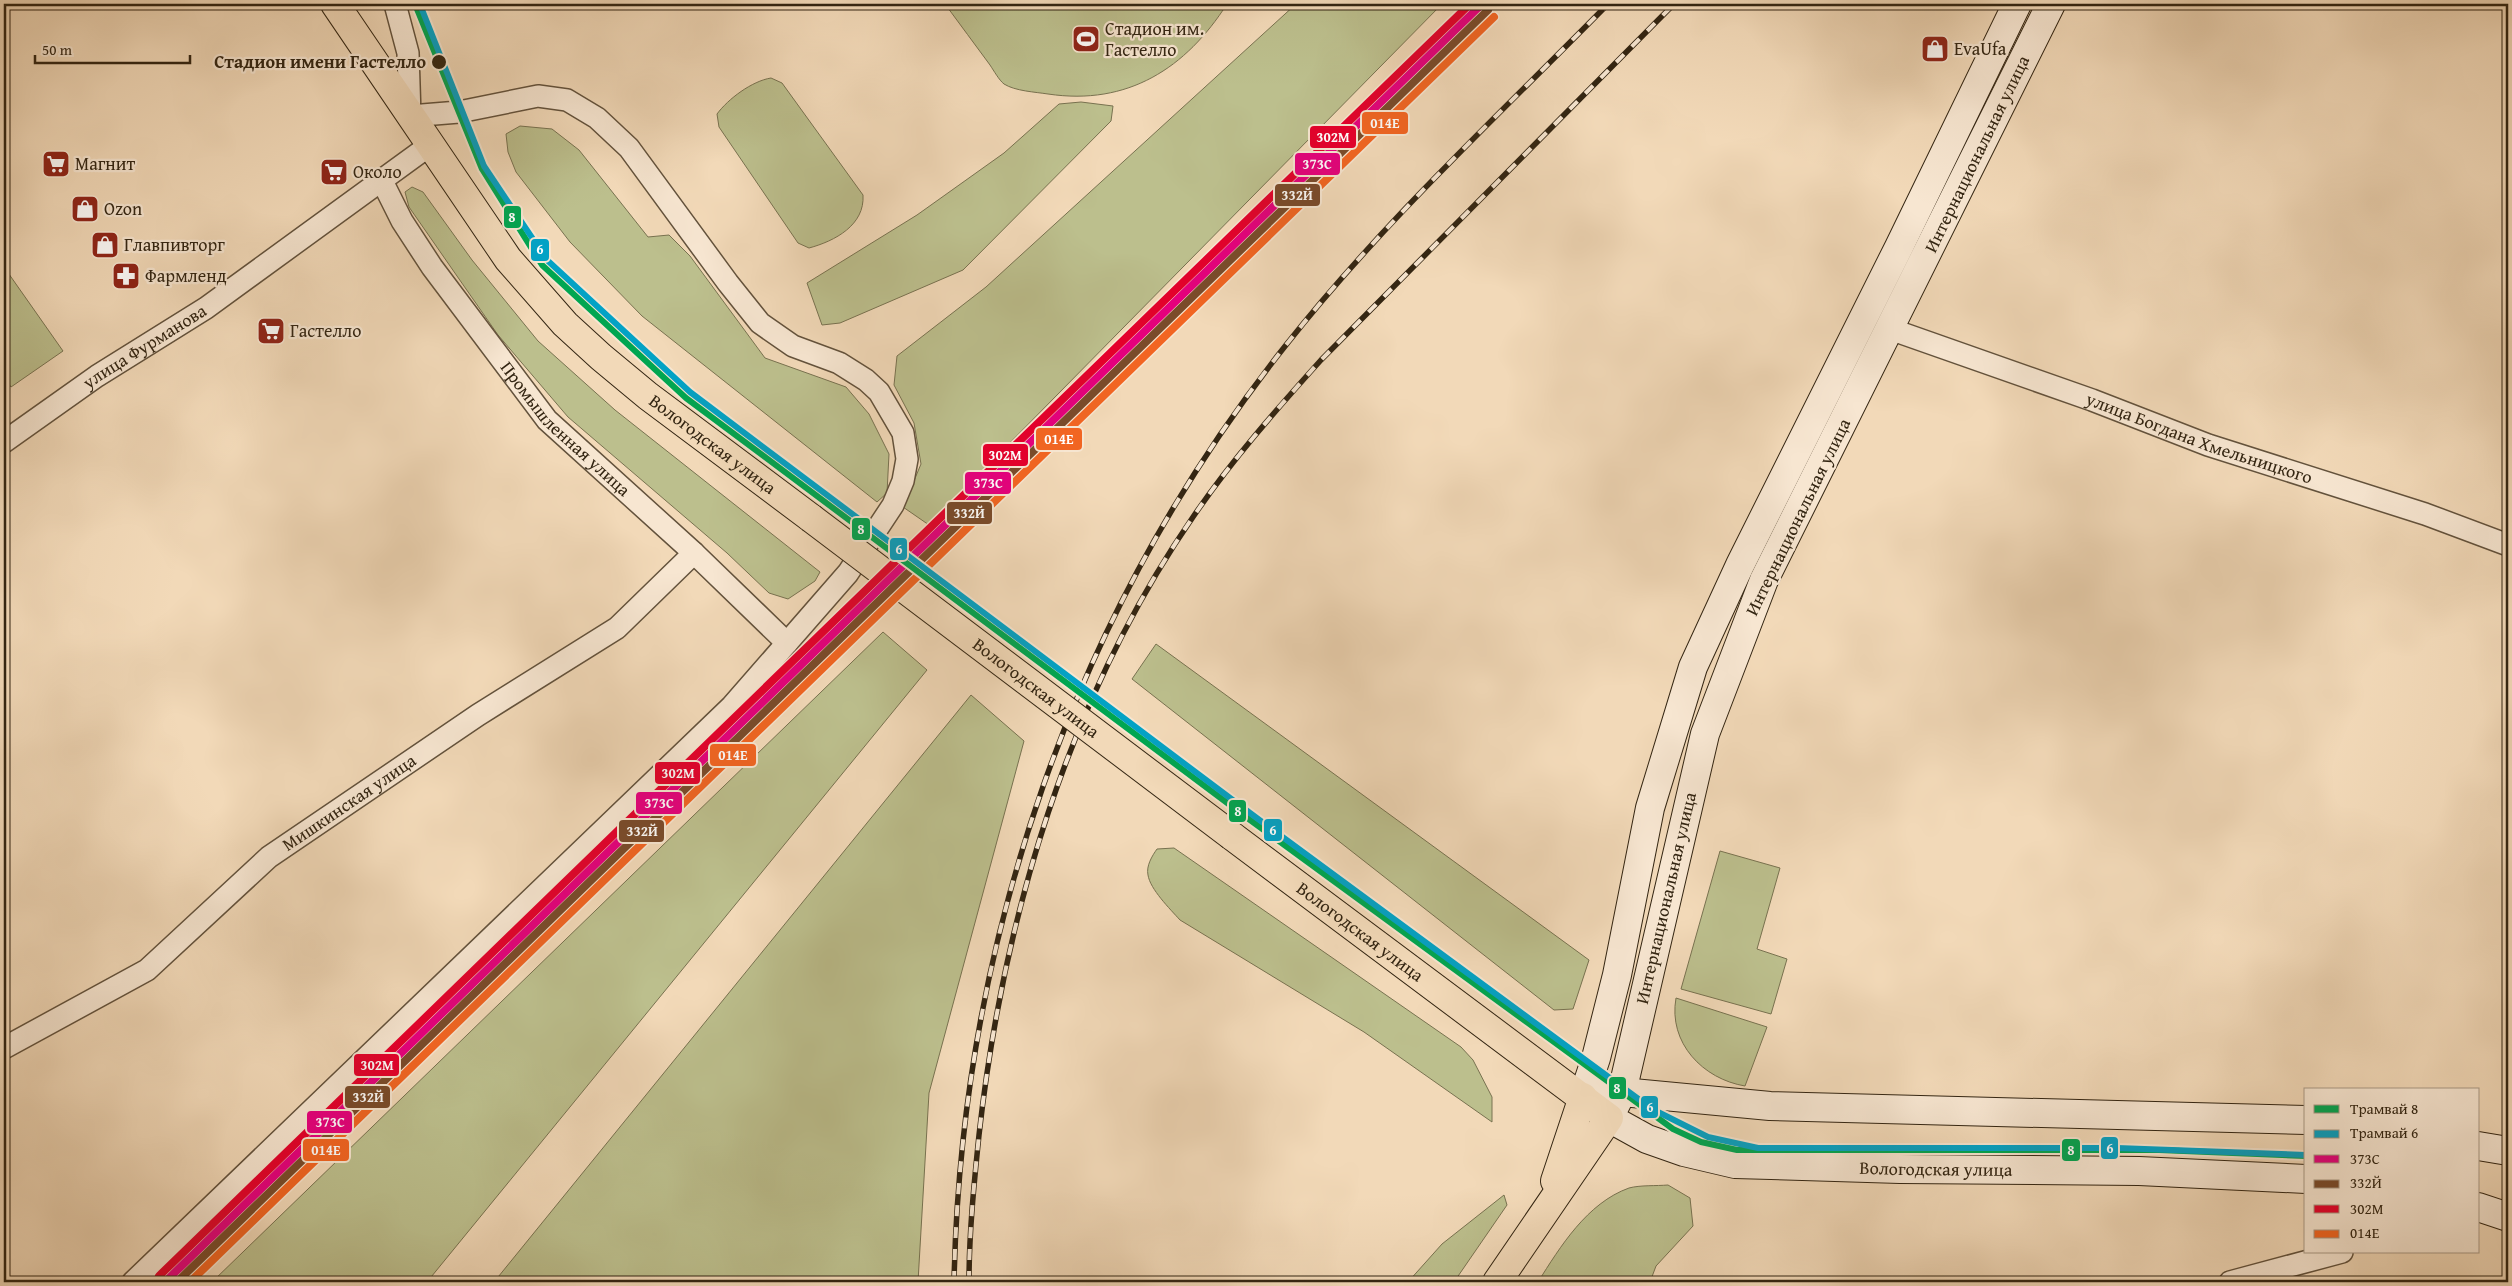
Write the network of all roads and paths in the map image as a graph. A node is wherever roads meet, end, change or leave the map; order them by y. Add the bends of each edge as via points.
1 (335, 4) edge
2 (395, 4) edge
3 (2016, 4) edge
4 (2052, 4) edge
5 (410, 116) junction
6 (430, 145) junction
7 (382, 181) junction
8 (1890, 330) junction
9 (4, 442) edge
10 (2508, 545) edge
11 (694, 552) junction
12 (787, 643) junction
13 (4, 1048) edge
14 (1622, 1092) junction
15 (1583, 1097) junction
16 (1609, 1118) junction
17 (2304, 1120) edge
18 (2480, 1146) edge
19 (2508, 1151) edge
20 (2304, 1180) edge
21 (1545, 1211) junction
22 (2335, 1254) edge
23 (133, 1282) edge
24 (1497, 1282) edge
25 (2230, 1282) edge

1 - 5 main road, Вологодская улица
2 - 5 street via 408,53
3 - 15 main road, Интернациональная улица via 1895,256 1740,564 1693,667 1650,808 1618,975
4 - 8 main road, Интернациональная улица
5 - 6 main road, Вологодская улица
5 - 12 street via 459,112 538,96 567,100 596,118 629,148 760,323 793,346 839,364 879,392 903,433 907,459 903,481 893,505 848,573
6 - 7 street, улица Фурманова
6 - 15 main road, Вологодская улица, bridge via 508,259 565,324 600,357 1232,836
7 - 9 street, улица Фурманова via 206,308 97,376
7 - 11 street, Промышленная улица via 432,267 547,420
8 - 10 street, улица Богдана Хмельницкого via 2092,400 2208,445 2424,514
8 - 14 main road, Интернациональная улица via 1764,580 1705,734
11 - 12 street, Промышленная улица
11 - 13 street, Мишкинская улица via 617,628 478,715 269,857 147,970
12 - 23 street via 732,706
14 - 15 main road
14 - 16 main road, Интернациональная улица
14 - 17 main road via 1770,1106
15 - 16 main road, Вологодская улица
15 - 21 main road
16 - 20 main road, Вологодская улица via 1647,1139 1735,1164 2139,1171
16 - 21 main road
18 - 19 main road
21 - 24 main road
22 - 25 street

